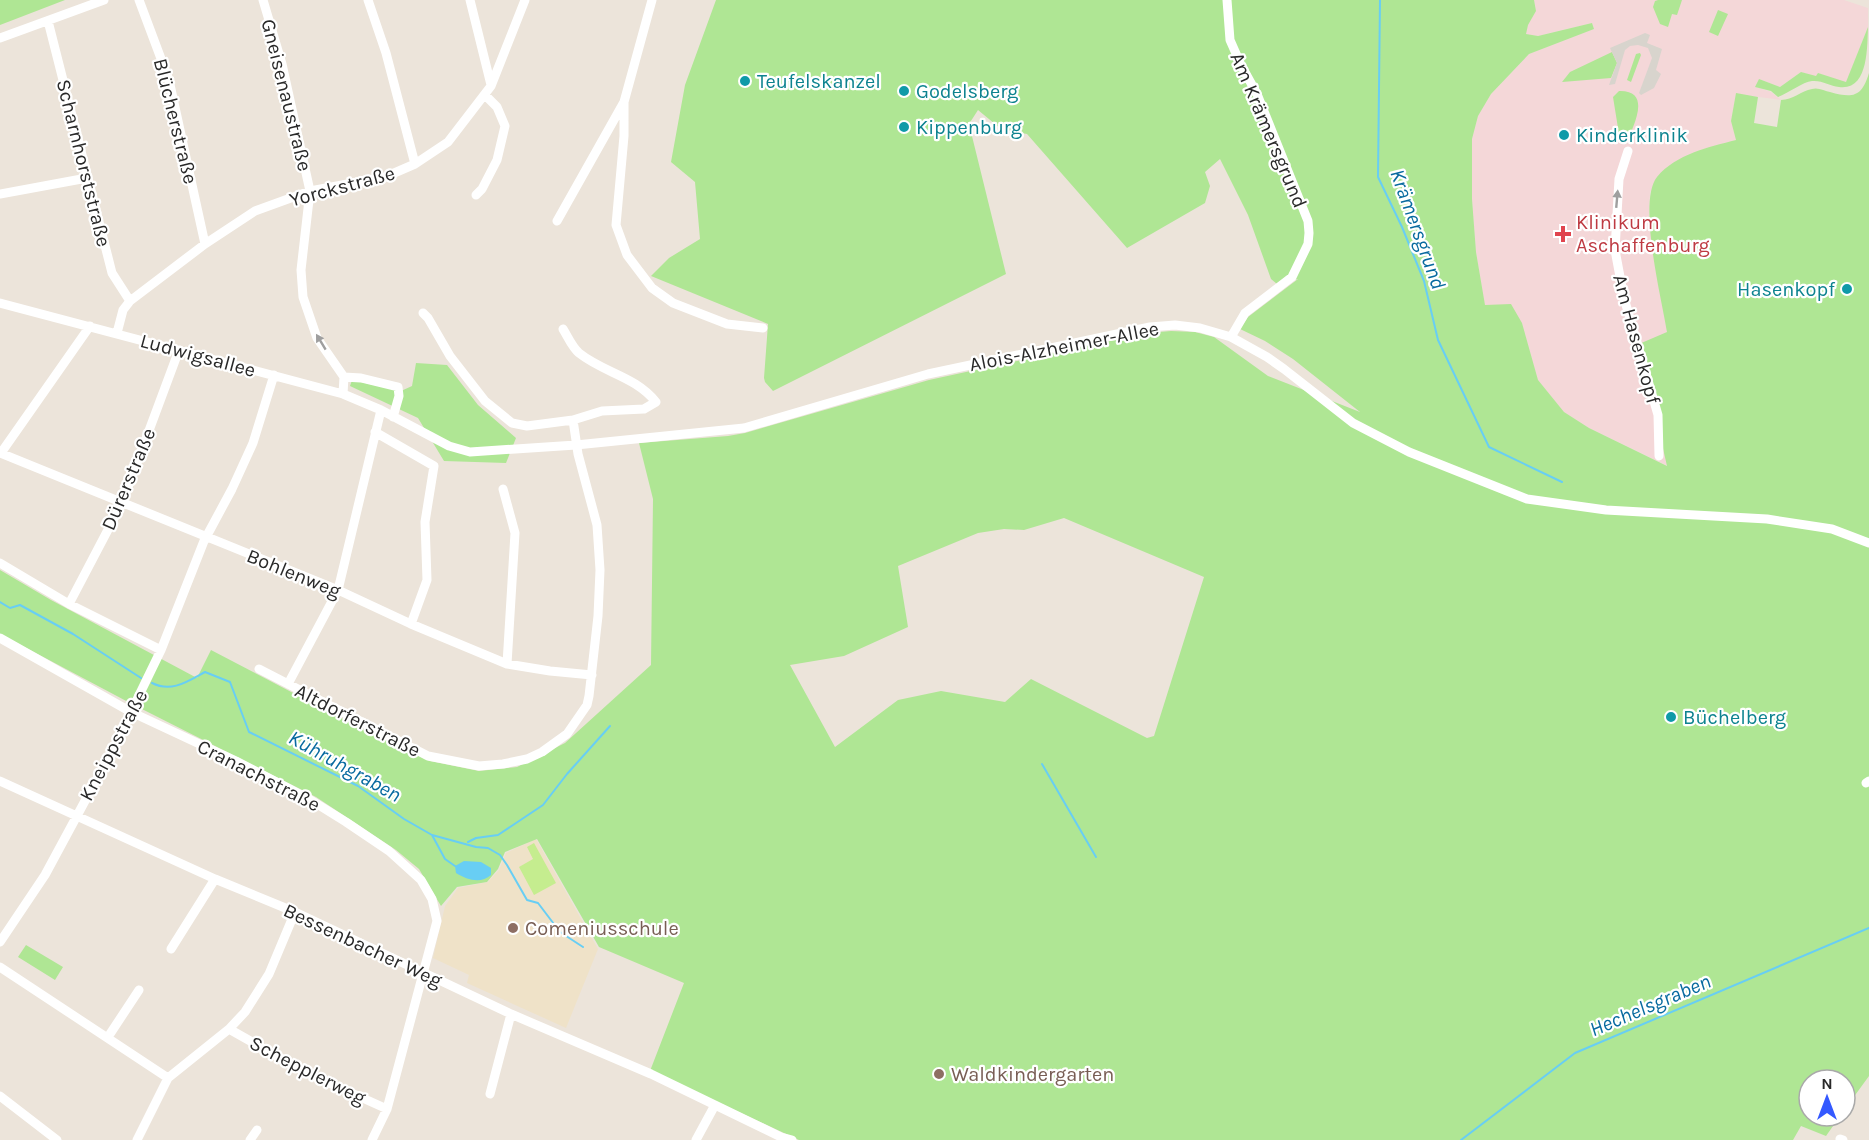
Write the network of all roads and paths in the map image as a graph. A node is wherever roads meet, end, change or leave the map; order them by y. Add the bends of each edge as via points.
1 (104, 0) edge
2 (140, 0) edge
3 (263, 0) edge
4 (368, 0) edge
5 (470, 0) edge
6 (525, 0) edge
7 (652, 0) edge
8 (1227, 0) edge
9 (48, 21) junction
10 (0, 38) edge
11 (491, 86) junction
12 (485, 96) junction
13 (624, 102) junction
14 (1628, 151) dead end
15 (415, 164) junction
16 (87, 178) junction
17 (310, 191) junction
18 (0, 194) edge
19 (476, 195) dead end
20 (557, 221) dead end
21 (205, 244) junction
22 (130, 302) junction
23 (0, 303) edge
24 (423, 313) dead end
25 (90, 326) junction
26 (763, 328) dead end
27 (563, 329) dead end
28 (117, 333) junction
29 (1231, 337) junction
30 (179, 350) junction
31 (274, 375) junction
32 (344, 377) junction
33 (344, 394) junction
34 (381, 410) junction
35 (393, 417) junction
36 (573, 420) junction
37 (375, 432) junction
38 (576, 445) junction
39 (0, 453) edge
40 (1659, 456) dead end
41 (503, 489) dead end
42 (122, 503) junction
43 (206, 537) junction
44 (1869, 543) edge
45 (0, 563) edge
46 (338, 590) junction
47 (69, 604) junction
48 (411, 624) junction
49 (0, 638) edge
50 (162, 650) junction
51 (507, 664) junction
52 (258, 669) dead end
53 (592, 675) junction
54 (288, 684) junction
55 (131, 712) junction
56 (0, 781) edge
57 (76, 815) junction
58 (215, 879) junction
59 (295, 912) junction
60 (0, 942) edge
61 (171, 949) dead end
62 (0, 967) edge
63 (423, 973) junction
64 (139, 990) dead end
65 (511, 1014) junction
66 (229, 1029) junction
67 (108, 1037) junction
68 (168, 1078) junction
69 (490, 1094) dead end
70 (0, 1096) edge
71 (715, 1105) junction
72 (387, 1110) junction
73 (257, 1130) dead end
74 (780, 1138) edge
75 (57, 1140) edge
76 (137, 1140) edge
77 (250, 1140) edge
78 (372, 1140) edge
79 (696, 1140) edge
80 (792, 1140) edge

1 - 9 street
2 - 21 street, Blücherstraße via 169,80
3 - 17 street, Gneisenaustraße via 282,64
4 - 15 street
5 - 11 street
6 - 11 street, Yorckstraße
7 - 13 street
8 - 29 street, Am Krämersgrund via 1230,40 1270,123 1310,233 1292,278 1245,313
9 - 10 street
9 - 16 street, Scharnhorststraße
11 - 12 street, Yorckstraße
12 - 15 street, Yorckstraße via 448,142
12 - 19 street via 496,107 505,126 497,160
13 - 20 street
13 - 26 street via 616,225 627,255 652,288 673,303 727,324
40 -> 14 street, Am Hasenkopf via 1658,416 1624,298 1615,250 1619,179
15 - 17 street, Yorckstraße via 386,177
16 - 18 street
16 - 22 street, Scharnhorststraße via 112,273
17 - 21 street, Yorckstraße via 255,211
32 -> 17 street, Gneisenaustraße via 317,338 303,297 301,270
21 - 22 street, Yorckstraße
22 - 28 street, Yorckstraße via 123,310
23 - 25 street, Ludwigsallee
24 - 36 street via 484,401 512,423 527,426
25 - 28 street, Ludwigsallee
25 - 39 street
27 - 36 street via 577,351 635,382 656,402 644,409 602,411
28 - 30 street, Ludwigsallee
29 - 38 street, Alois-Alzheimer-Allee via 1200,328 1150,327 928,374 744,428
29 - 44 street, Alois-Alzheimer-Allee via 1267,357 1353,423 1409,452 1527,499 1606,510 1767,519 1832,529
30 - 31 street, Ludwigsallee
30 - 42 street, Dürerstraße
31 - 33 street, Ludwigsallee
31 - 43 street, Kneippstraße via 253,443
32 - 33 street
32 - 35 street via 398,387
33 - 34 street, Ludwigsallee
34 - 35 street, Ludwigsallee
34 - 37 street
35 - 38 street, Ludwigsallee via 449,446 470,452
36 - 38 street
37 - 46 street
37 - 48 street via 434,466 425,522 427,580
38 - 53 street, Altdorferstraße via 597,525 599,593
39 - 42 street, Bohlenweg
41 - 51 street via 516,533
42 - 43 street, Bohlenweg
42 - 47 street, Dürerstraße
43 - 46 street, Bohlenweg
43 - 50 street, Kneippstraße
45 - 47 street
46 - 48 street, Bohlenweg
46 - 54 street
47 - 50 street
48 - 51 street, Bohlenweg
49 - 55 street, Cranachstraße
50 - 55 street, Kneippstraße
51 - 53 street, Bohlenweg
52 - 54 street, Altdorferstraße
53 - 54 street, Altdorferstraße via 587,705 567,734 526,759 479,766 428,756
55 - 57 street, Kneippstraße
55 - 63 street, Cranachstraße via 309,799 389,851 421,880 432,898 437,921
56 - 57 street, Bessenbacher Weg
57 - 58 street, Bessenbacher Weg
57 - 60 street, Kneippstraße via 45,875
58 - 59 street, Bessenbacher Weg
58 - 61 street
59 - 63 street, Bessenbacher Weg
59 - 66 street via 269,974
62 - 67 street
63 - 65 street, Bessenbacher Weg
63 - 72 street, Cranachstraße
64 - 67 street
65 - 69 street
65 - 71 street, Bessenbacher Weg
66 - 68 street
66 - 72 street, Schepplerweg via 307,1073
67 - 68 street
68 - 76 street
70 - 75 street
71 - 74 street, Bessenbacher Weg
71 - 79 street
72 - 78 street, Cranachstraße
73 - 77 street
74 - 80 street, Bessenbacher Weg

